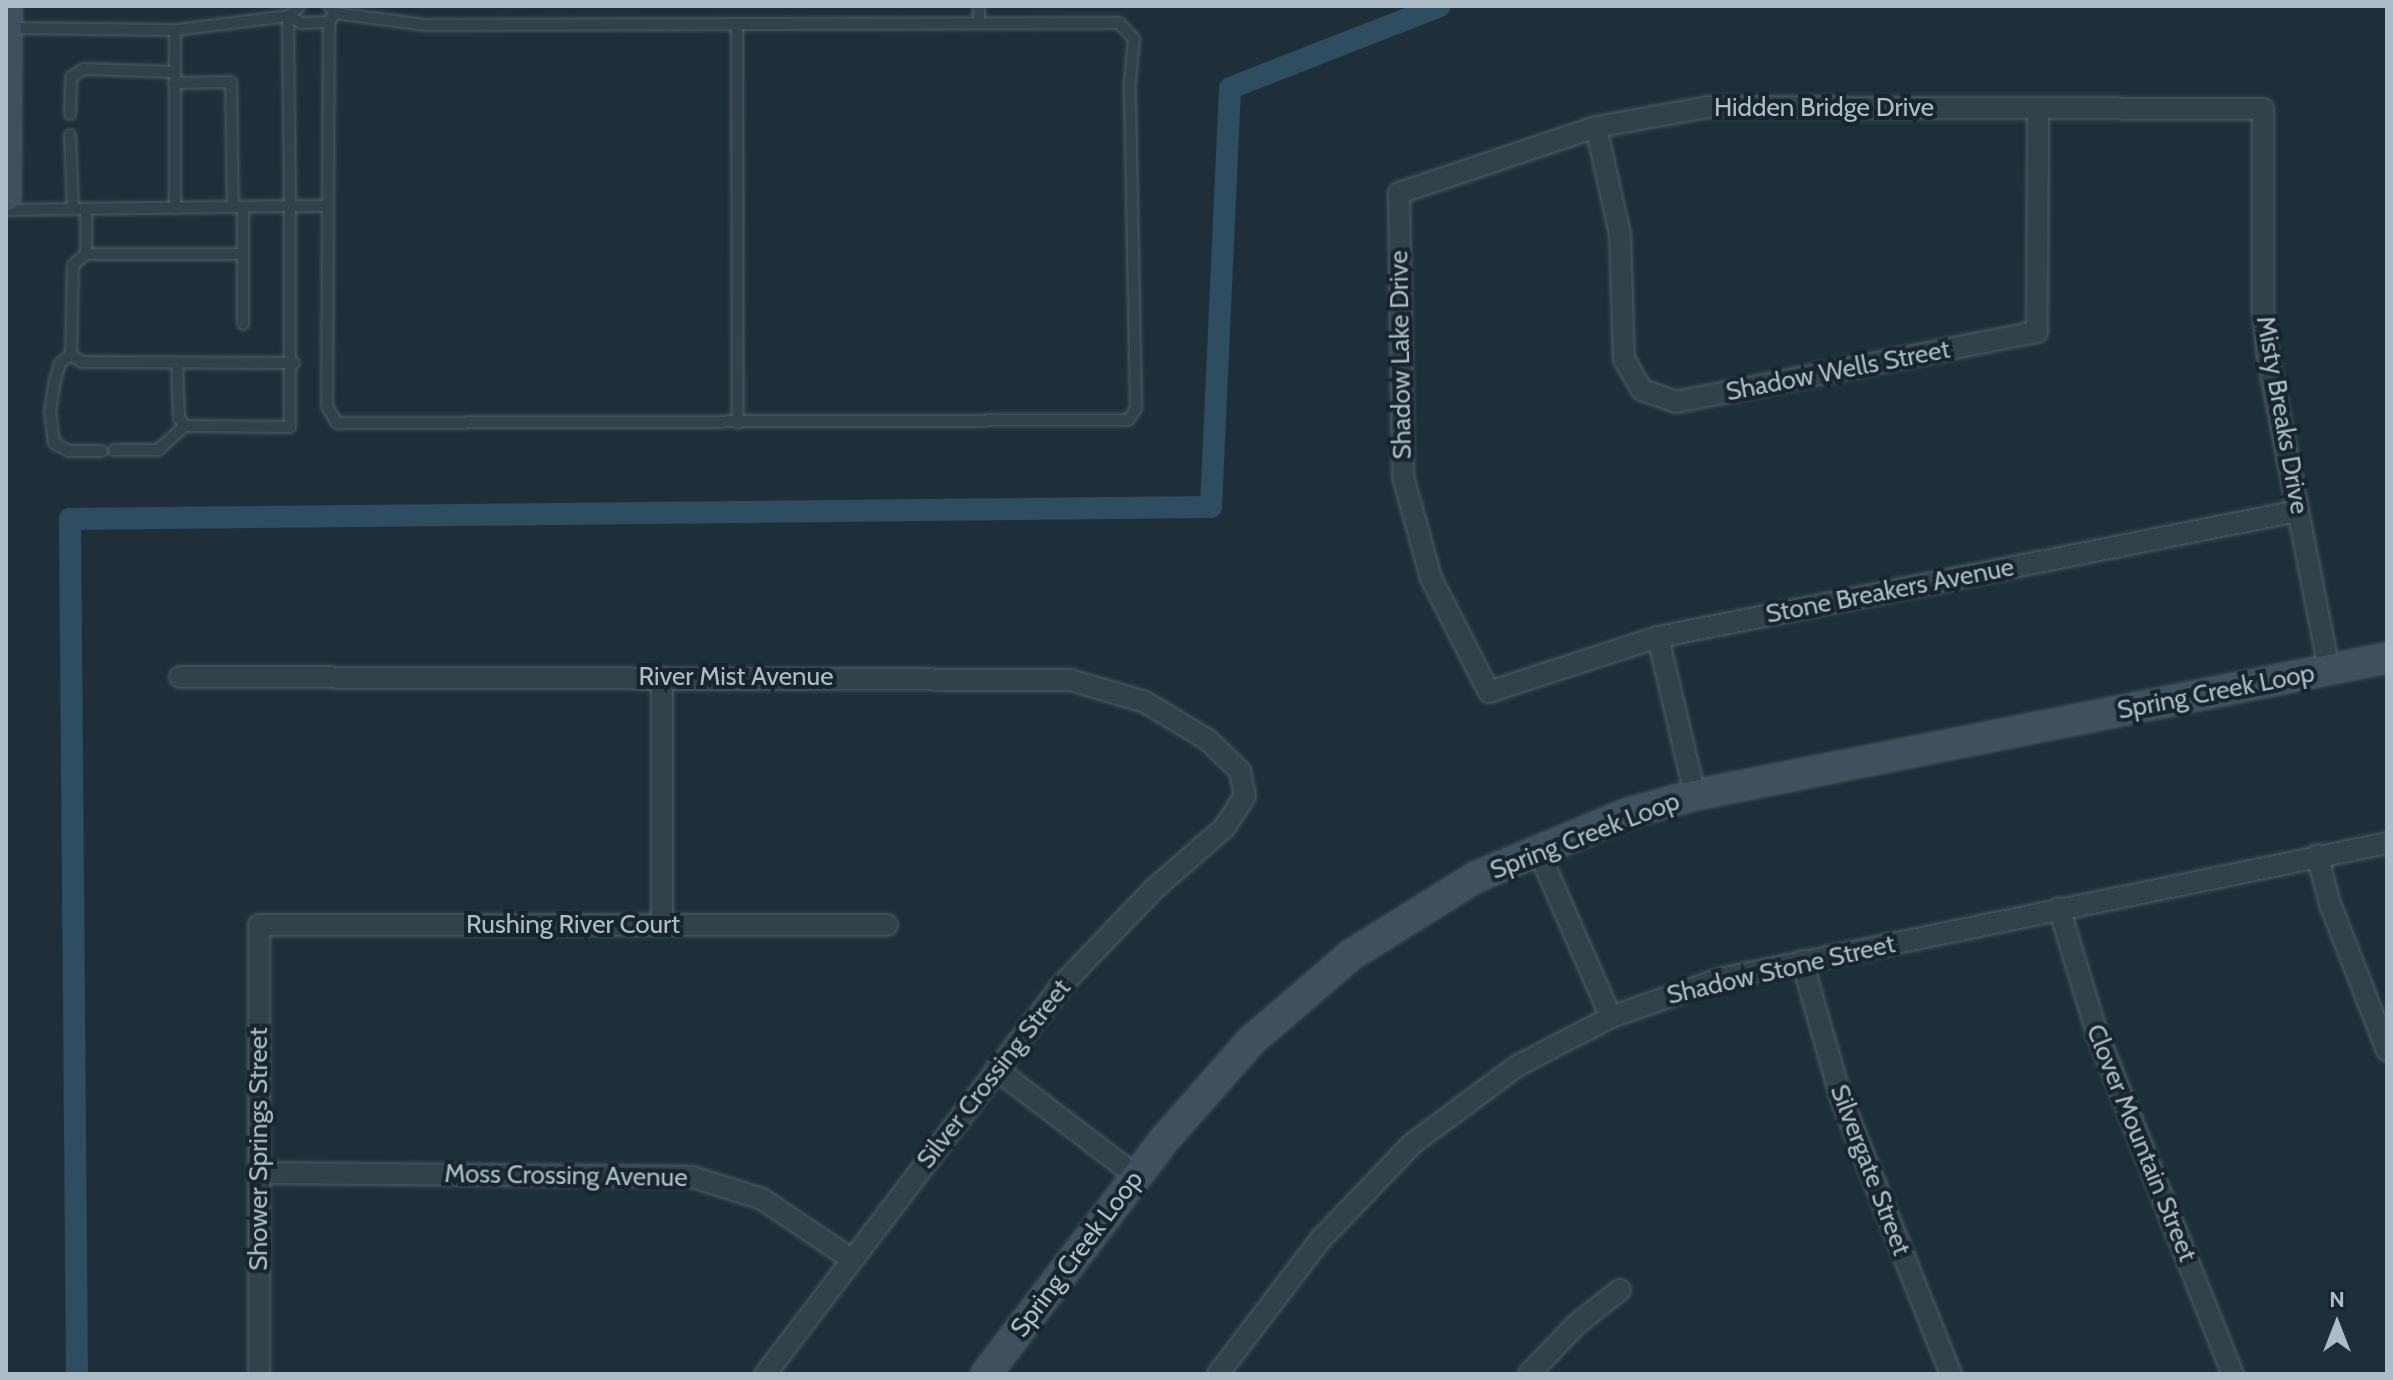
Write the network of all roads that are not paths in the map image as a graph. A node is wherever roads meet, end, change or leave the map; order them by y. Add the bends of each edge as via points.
1 (7, 6) edge
2 (300, 6) edge
3 (979, 6) edge
4 (331, 13) edge
5 (288, 16) junction
6 (979, 23) junction
7 (737, 24) junction
8 (6, 28) edge
9 (175, 30) junction
10 (174, 78) junction
11 (2038, 108) junction
12 (2263, 109) joint
13 (70, 114) dead end
14 (1596, 127) junction
15 (70, 135) dead end
16 (1399, 193) joint
17 (6, 196) edge
18 (290, 206) junction
19 (328, 206) junction
20 (238, 207) junction
21 (175, 208) junction
22 (73, 209) junction
23 (86, 209) junction
24 (6, 210) edge
25 (86, 254) junction
26 (243, 254) junction
27 (243, 324) dead end
28 (71, 355) junction
29 (177, 363) junction
30 (294, 363) junction
31 (738, 423) junction
32 (185, 426) junction
33 (2298, 511) junction
34 (1658, 637) junction
35 (2387, 658) edge
36 (2329, 670) junction
37 (180, 677) dead end
38 (662, 677) junction
39 (1489, 692) joint
40 (1695, 795) junction
41 (1245, 796) joint
42 (2387, 843) edge
43 (1537, 848) junction
44 (2317, 855) junction
45 (2059, 908) junction
46 (259, 925) joint
47 (662, 925) junction
48 (887, 925) dead end
49 (1802, 961) junction
50 (1611, 1017) junction
51 (2387, 1050) edge
52 (996, 1069) junction
53 (259, 1173) junction
54 (1136, 1176) junction
55 (851, 1259) junction
56 (1620, 1290) dead end
57 (259, 1374) edge
58 (765, 1374) edge
59 (986, 1374) edge
60 (1218, 1374) edge
61 (1529, 1374) edge
62 (1951, 1374) edge
63 (2233, 1374) edge

1 - 8 street
2 - 5 lane
3 - 6 lane
4 - 5 lane via 302,23
4 - 7 lane via 425,25
4 - 19 lane
5 - 9 lane
5 - 18 lane
6 - 7 lane
6 - 31 lane via 1103,21 1119,23 1134,39 1133,415 1128,420
7 - 31 lane
8 - 9 lane
8 - 17 street
9 - 10 lane
10 - 13 lane via 84,69 71,77
10 - 20 lane via 231,82
10 - 21 lane
11 - 12 street, Hidden Bridge Drive
11 - 14 street, Hidden Bridge Drive via 1708,107
11 - 14 street, Shadow Wells Street via 2037,332 1676,402 1642,390 1624,359 1620,234
12 - 33 street, Misty Breaks Drive via 2263,310
14 - 16 street, Hidden Bridge Drive
15 - 22 lane
16 - 39 street, Shadow Lake Drive via 1398,427 1403,476 1431,578
18 - 19 lane
18 - 20 lane
18 - 30 lane
19 - 31 lane via 327,406 337,423
20 - 21 lane
20 - 26 lane
21 - 23 lane
22 - 23 lane
22 - 24 lane
23 - 25 lane
25 - 26 lane
25 - 28 lane via 73,265
26 - 27 lane
28 - 29 lane via 82,362
28 - 32 lane via 60,363 55,380 50,411 54,443 69,451 158,450
29 - 30 lane
29 - 32 lane via 179,418
30 - 32 lane via 293,422 287,430
33 - 34 street, Stone Breakers Avenue
33 - 36 street, Misty Breaks Drive
34 - 39 street, Stone Breakers Avenue
34 - 40 street
35 - 36 street, Spring Creek Loop
36 - 40 street, Spring Creek Loop
37 - 38 street, River Mist Avenue
38 - 41 street, River Mist Avenue via 1070,680 1145,702 1180,720 1240,771
38 - 47 street
40 - 43 street, Spring Creek Loop
41 - 52 street, Silver Crossing Street via 1225,827 1155,888 1061,986
42 - 44 street, Shadow Stone Street
43 - 50 street
43 - 54 street, Spring Creek Loop via 1418,909 1300,996 1206,1088
44 - 45 street, Shadow Stone Street
44 - 51 street via 2333,914
45 - 49 street, Shadow Stone Street
45 - 63 street, Clover Mountain Street via 2097,1033
46 - 47 street, Rushing River Court
46 - 53 street, Shower Springs Street
47 - 48 street, Rushing River Court
49 - 50 street, Shadow Stone Street via 1720,979
49 - 62 street, Silvergate Street via 1841,1098
50 - 60 street, Shadow Stone Street via 1517,1066 1412,1144 1321,1239
52 - 54 street
52 - 55 street, Silver Crossing Street
53 - 55 street, Moss Crossing Avenue via 692,1177 762,1199
53 - 57 street, Shower Springs Street
54 - 59 street, Spring Creek Loop
55 - 58 street, Silver Crossing Street
56 - 61 street via 1577,1324

